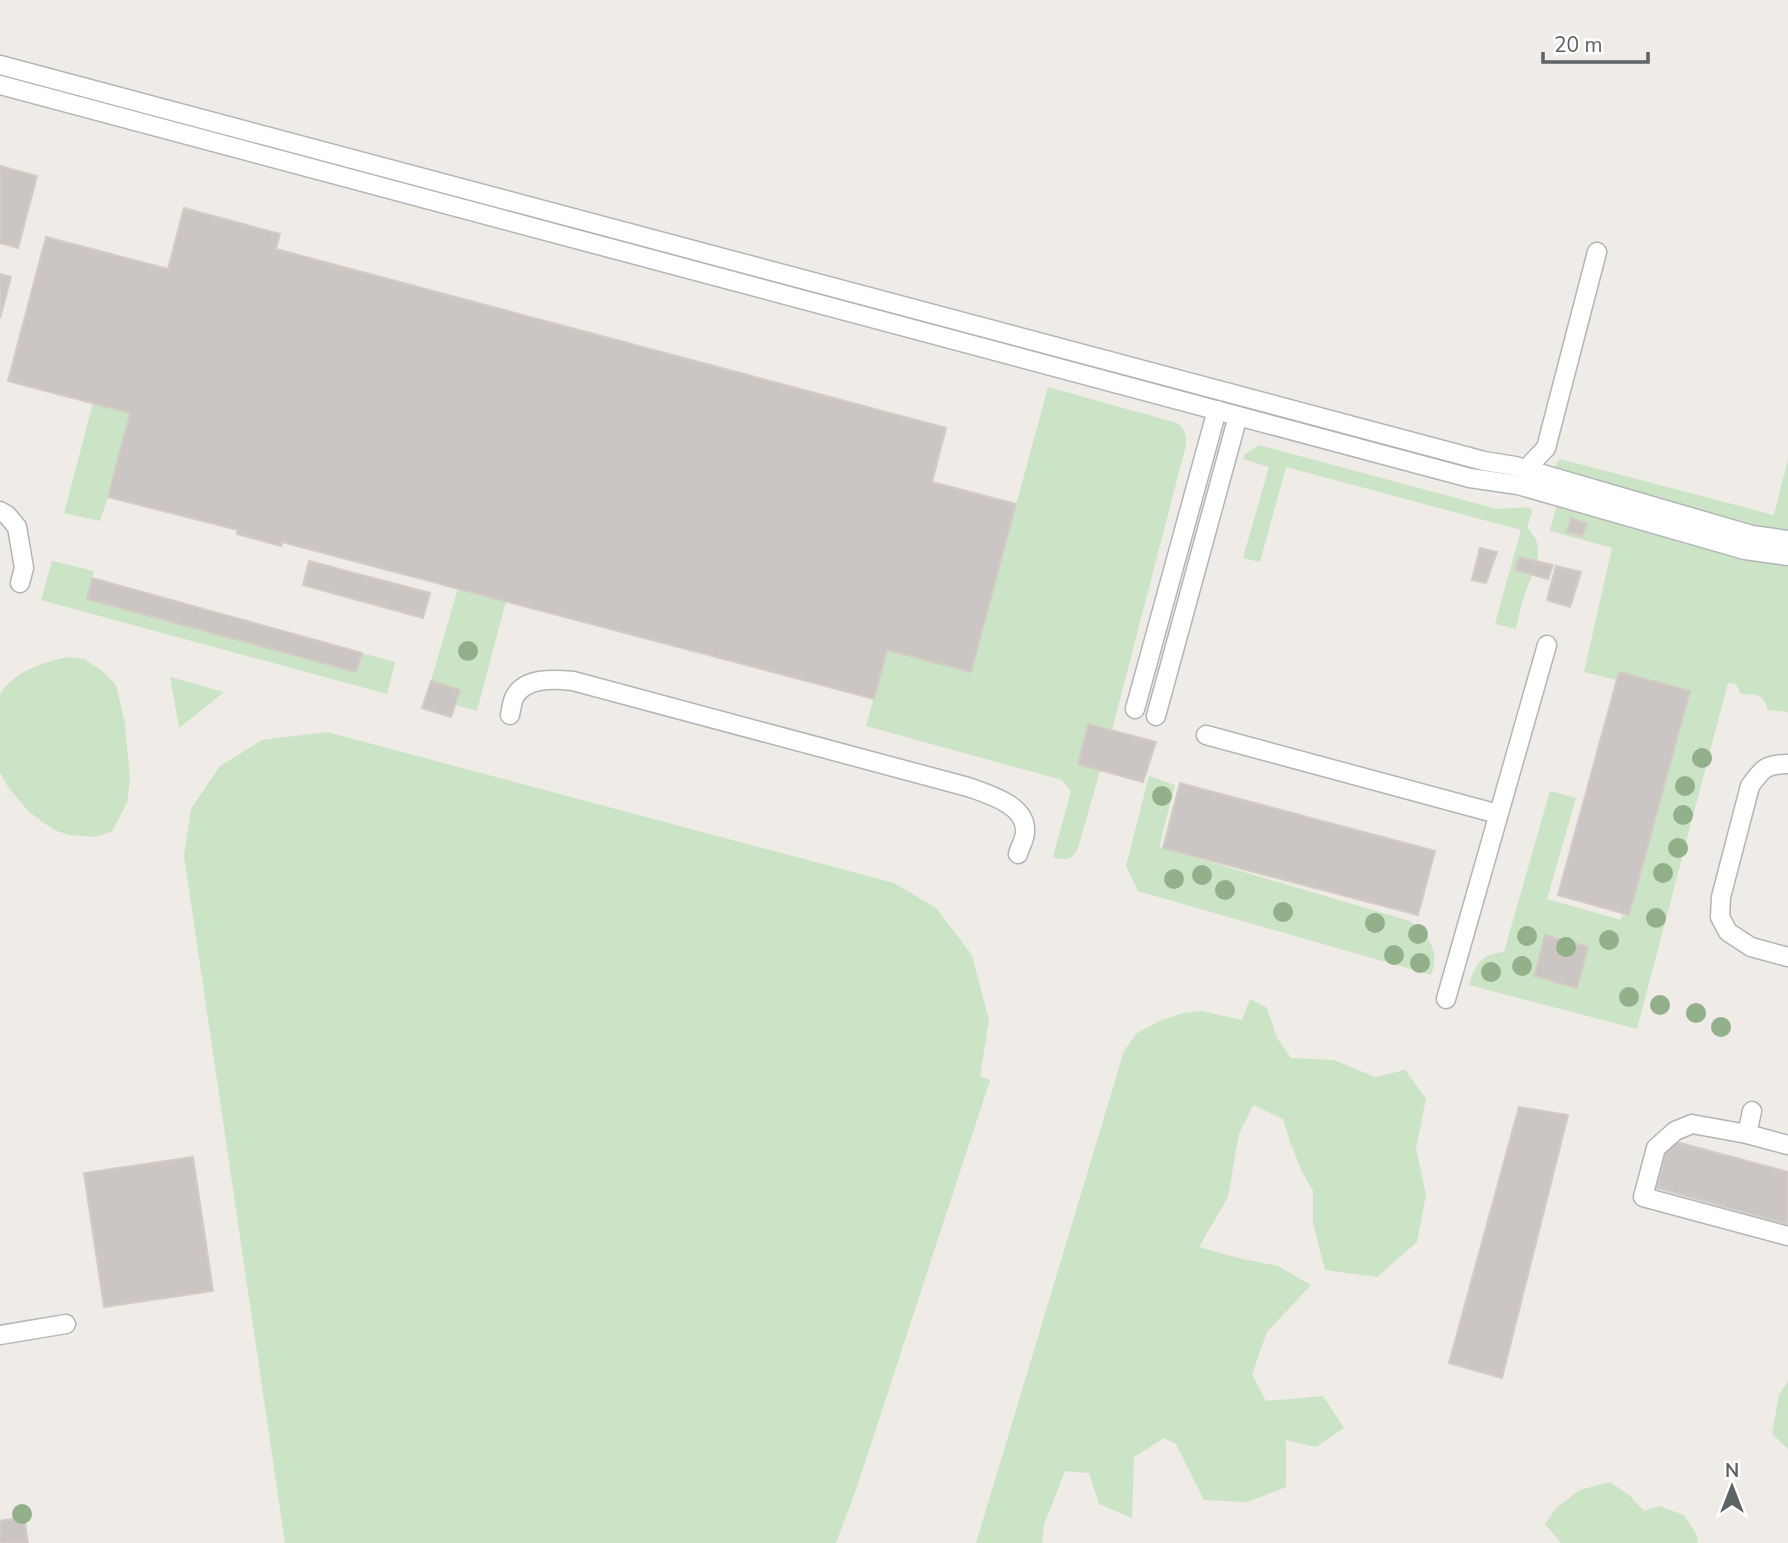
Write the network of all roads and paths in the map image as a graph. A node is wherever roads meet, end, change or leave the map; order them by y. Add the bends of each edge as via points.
1 (0, 65) edge
2 (0, 85) edge
3 (1597, 252) dead end
4 (1217, 410) junction
5 (1238, 416) junction
6 (1526, 469) junction
7 (0, 510) edge
8 (1788, 540) edge
9 (1788, 556) edge
10 (20, 583) dead end
11 (1547, 645) dead end
12 (1135, 709) dead end
13 (510, 715) dead end
14 (1156, 716) dead end
15 (1206, 734) dead end
16 (1788, 764) edge
17 (1498, 814) junction
18 (1018, 854) dead end
19 (1788, 957) edge
20 (1446, 999) dead end
21 (1752, 1111) dead end
22 (1746, 1134) junction
23 (1788, 1145) edge
24 (1788, 1236) edge
25 (66, 1324) dead end
26 (0, 1335) edge

1 - 6 lane
2 - 4 lane
3 - 6 lane via 1546,447
4 - 5 lane
4 - 12 lane
5 - 9 lane via 1470,478 1518,485 1745,550
5 - 14 lane
6 - 8 lane via 1752,535
7 - 10 lane via 17,527 24,568
11 - 17 lane
13 - 18 lane via 515,696 528,684 551,678 573,681 968,787 1002,799 1021,816 1026,832
15 - 17 lane
16 - 19 lane via 1761,770 1750,786 1720,917 1728,932 1751,947
17 - 20 lane
21 - 22 lane
22 - 23 lane
22 - 24 lane via 1692,1124 1675,1131 1656,1148 1643,1197
25 - 26 lane

